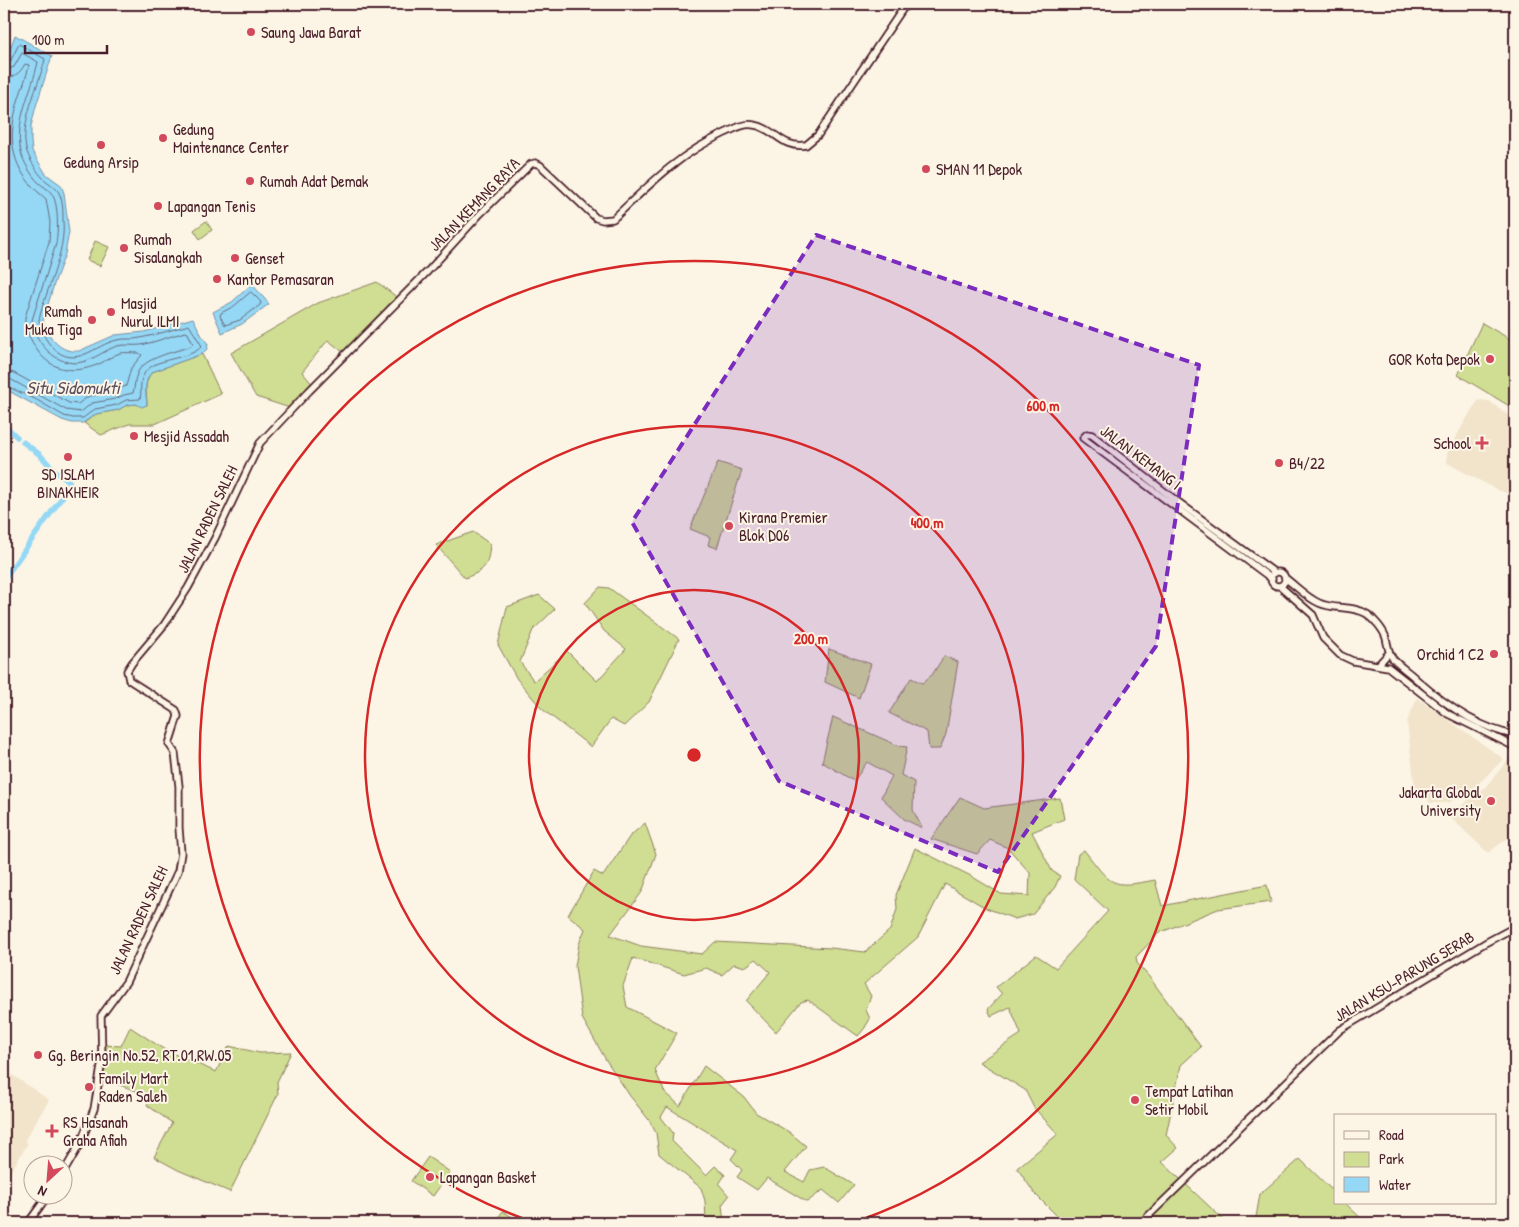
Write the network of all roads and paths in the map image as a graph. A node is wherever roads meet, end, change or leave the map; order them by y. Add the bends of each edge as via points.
1 (906, 4) edge
2 (253, 457) joint
3 (1274, 576) junction
4 (1285, 578) junction
5 (1280, 586) junction
6 (1319, 603) junction
7 (1313, 615) junction
8 (1389, 653) junction
9 (1378, 665) junction
10 (1422, 684) junction
11 (1417, 691) junction
12 (1515, 735) edge
13 (1515, 747) edge
14 (1515, 927) edge
15 (72, 1158) edge
16 (42, 1204) edge
17 (28, 1223) edge
18 (1141, 1223) edge

1 - 2 street, JALAN KEMANG RAYA via 818,135 806,145 790,145 756,125 746,124 709,140 680,158 613,219 608,220 596,218 540,165 531,164 309,391 260,443
2 - 15 street, JALAN RADEN SALEH via 188,588 164,625 127,671 129,680 176,710 178,716 169,744 176,753 182,853 173,884 126,982 101,1016 102,1061 94,1109
3 - 3 street, JALAN KEMANG I via 1083,438 1087,434 1092,436
3 - 4 street via 1282,573
3 - 5 street via 1275,585
4 - 5 street
4 - 6 street
5 - 7 street
6 - 7 street
6 - 8 street via 1358,610 1367,615 1386,636
7 - 9 street via 1323,638 1340,655 1353,662
8 - 9 street
8 - 10 street
9 - 11 street via 1388,667
10 - 11 street
10 - 12 street via 1454,709 1503,733
11 - 13 street via 1448,714
14 - 18 street, JALAN KSU-PARUNG SERAB via 1340,1030
16 - 17 street

